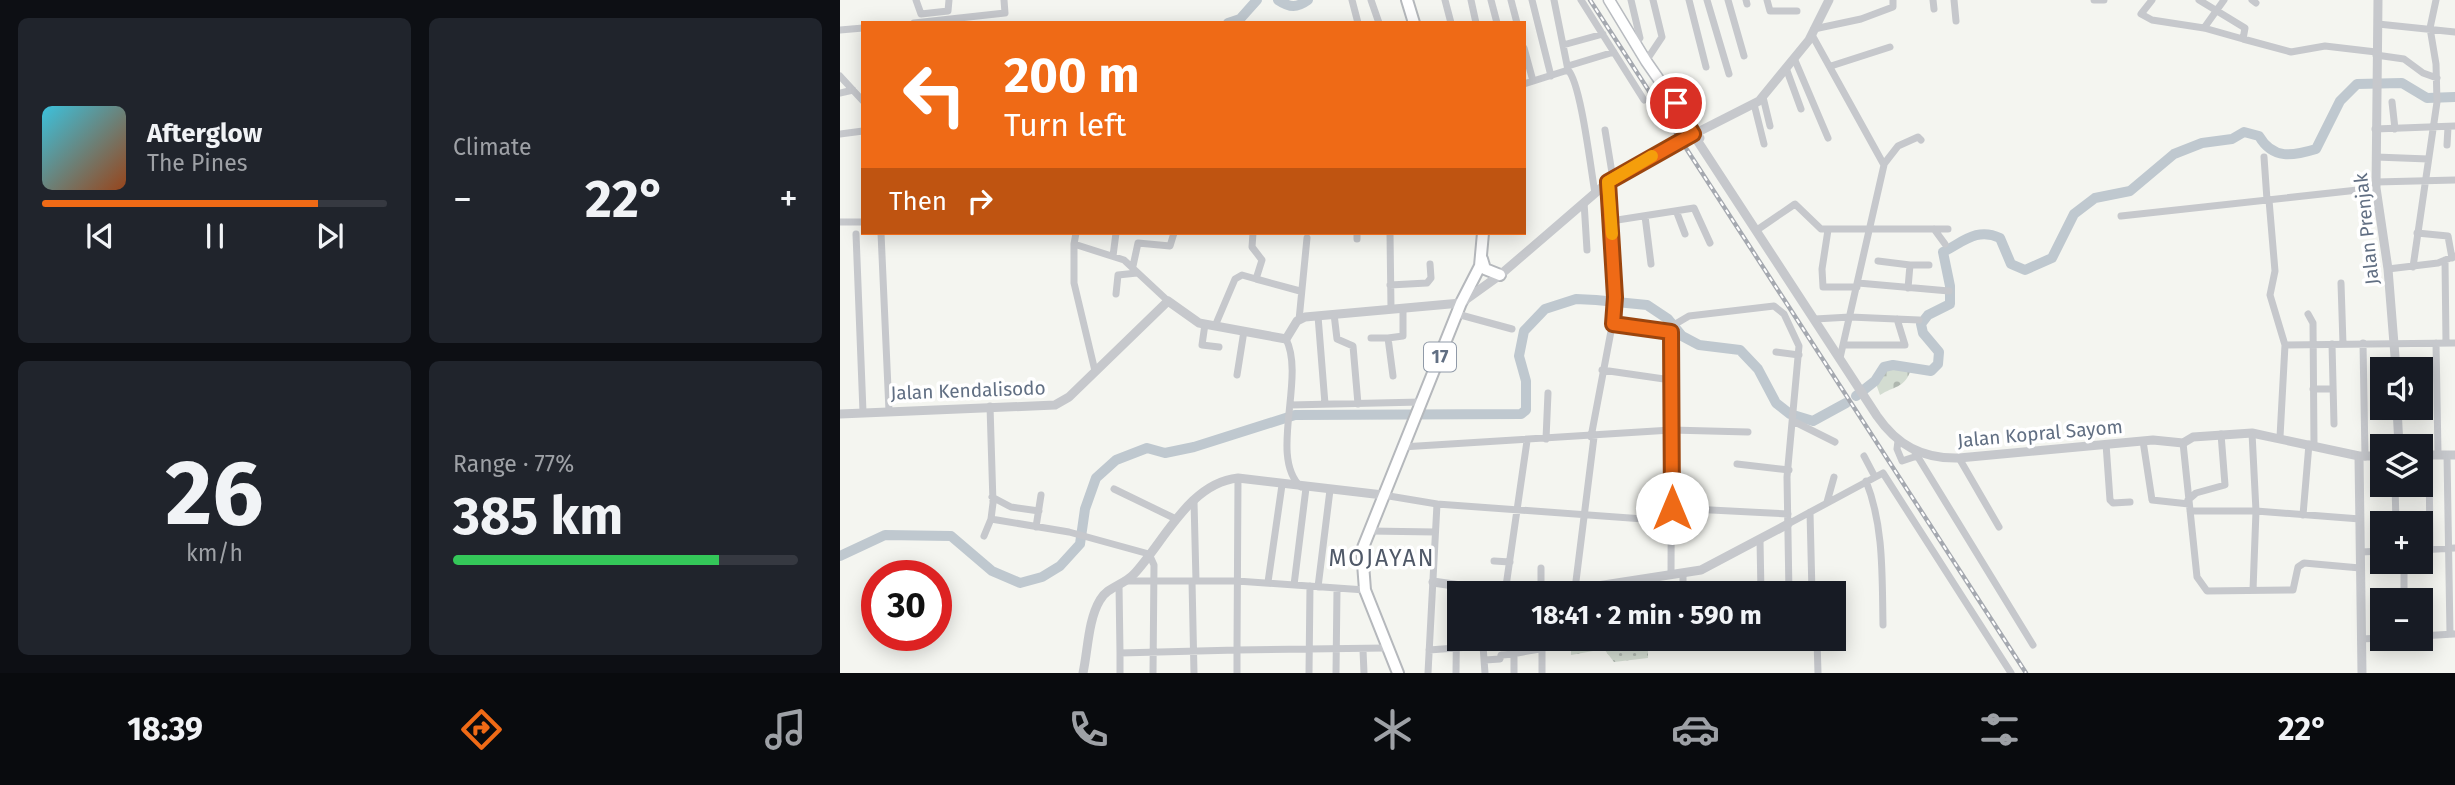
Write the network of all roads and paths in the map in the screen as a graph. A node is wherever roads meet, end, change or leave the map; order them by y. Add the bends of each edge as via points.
1 (916, 0) edge
2 (949, 0) edge
3 (1004, 0) edge
4 (1352, 0) edge
5 (1371, 0) edge
6 (1407, 0) edge
7 (1445, 0) edge
8 (1471, 0) edge
9 (1491, 0) edge
10 (1511, 0) edge
11 (1532, 0) edge
12 (1554, 0) edge
13 (1581, 0) edge
14 (1609, 0) edge
15 (1631, 0) edge
16 (1653, 0) edge
17 (1689, 0) edge
18 (1707, 0) edge
19 (1728, 0) edge
20 (1766, 0) edge
21 (1829, 0) edge
22 (1893, 0) edge
23 (1933, 0) edge
24 (1954, 0) edge
25 (2094, 0) edge
26 (2104, 0) edge
27 (2152, 0) edge
28 (2199, 0) edge
29 (2224, 0) edge
30 (2378, 0) edge
31 (2436, 0) edge
32 (1934, 9) dead end
33 (1797, 11) dead end
34 (2216, 11) junction
35 (1005, 13) junction
36 (957, 21) edge
37 (1007, 21) edge
38 (1357, 21) edge
39 (1378, 21) edge
40 (1413, 21) edge
41 (1450, 21) edge
42 (1476, 21) edge
43 (1496, 21) edge
44 (1516, 21) edge
45 (1956, 21) dead end
46 (2378, 24) junction
47 (861, 28) edge
48 (2204, 28) junction
49 (2430, 28) junction
50 (840, 30) edge
51 (1813, 32) junction
52 (2455, 32) edge
53 (1603, 34) junction
54 (2243, 39) junction
55 (1635, 43) junction
56 (1563, 45) junction
57 (1890, 47) dead end
58 (1614, 51) junction
59 (2376, 53) junction
60 (1526, 55) edge
61 (1744, 56) dead end
62 (1794, 58) junction
63 (1646, 61) junction
64 (1831, 66) junction
65 (1706, 67) dead end
66 (1568, 68) junction
67 (1786, 68) junction
68 (1729, 74) dead end
69 (840, 76) edge
70 (1551, 76) junction
71 (2437, 78) junction
72 (1533, 81) junction
73 (1526, 83) edge
74 (840, 93) edge
75 (858, 95) edge
76 (1763, 96) junction
77 (1644, 100) dead end
78 (2392, 102) dead end
79 (1754, 104) junction
80 (1801, 109) dead end
81 (1770, 126) dead end
82 (2452, 126) edge
83 (2433, 127) junction
84 (2395, 128) junction
85 (2375, 129) junction
86 (1605, 130) dead end
87 (861, 131) edge
88 (840, 134) edge
89 (1694, 134) junction
90 (1829, 138) dead end
91 (1921, 140) dead end
92 (1764, 144) dead end
93 (2447, 145) dead end
94 (2264, 157) dead end
95 (2375, 157) junction
96 (2428, 159) junction
97 (1884, 164) junction
98 (1611, 180) junction
99 (2455, 180) edge
100 (2424, 181) junction
101 (2376, 185) junction
102 (1595, 193) junction
103 (2268, 200) junction
104 (1584, 202) junction
105 (1678, 213) junction
106 (1644, 216) junction
107 (2122, 216) dead end
108 (1611, 221) junction
109 (840, 222) edge
110 (861, 222) edge
111 (1934, 229) junction
112 (1948, 229) dead end
113 (1757, 230) junction
114 (1828, 230) junction
115 (1870, 230) junction
116 (2417, 233) junction
117 (856, 234) dead end
118 (1685, 234) dead end
119 (881, 235) edge
120 (1076, 235) edge
121 (1116, 235) edge
122 (1142, 235) edge
123 (1173, 235) edge
124 (1253, 235) edge
125 (1390, 235) edge
126 (1483, 235) edge
127 (1141, 242) junction
128 (1710, 243) dead end
129 (1074, 244) junction
130 (1306, 244) dead end
131 (1945, 244) dead end
132 (1587, 250) dead end
133 (1482, 253) junction
134 (1113, 256) junction
135 (2451, 258) edge
136 (1878, 261) dead end
137 (1430, 264) dead end
138 (1651, 264) dead end
139 (1910, 265) junction
140 (1929, 265) dead end
141 (2413, 267) junction
142 (2388, 269) junction
143 (1135, 270) junction
144 (1500, 275) junction
145 (1256, 279) junction
146 (2341, 283) dead end
147 (1390, 285) junction
148 (1857, 285) junction
149 (1908, 288) junction
150 (1300, 291) junction
151 (1949, 291) dead end
152 (1116, 293) dead end
153 (1168, 301) junction
154 (1391, 308) junction
155 (1403, 308) junction
156 (1459, 309) junction
157 (2308, 313) dead end
158 (1334, 314) junction
159 (1318, 316) junction
160 (1850, 317) junction
161 (1815, 319) junction
162 (1896, 319) junction
163 (1299, 320) junction
164 (1919, 320) dead end
165 (1613, 324) junction
166 (1210, 325) junction
167 (1672, 327) junction
168 (1512, 329) dead end
169 (1244, 331) junction
170 (1371, 338) dead end
171 (1388, 338) junction
172 (1286, 340) junction
173 (2395, 343) junction
174 (2436, 343) junction
175 (2446, 343) junction
176 (2455, 343) edge
177 (2332, 344) junction
178 (2343, 344) junction
179 (2362, 344) junction
180 (1843, 345) junction
181 (2284, 345) junction
182 (2312, 345) junction
183 (1219, 347) dead end
184 (1776, 352) dead end
185 (1799, 355) junction
186 (2396, 357) edge
187 (1840, 358) junction
188 (1602, 370) junction
189 (1096, 371) junction
190 (1237, 375) dead end
191 (1393, 376) dead end
192 (1671, 380) junction
193 (2313, 389) junction
194 (2333, 389) junction
195 (1548, 393) dead end
196 (1325, 404) junction
197 (1358, 404) junction
198 (990, 406) junction
199 (1420, 406) junction
200 (1290, 408) junction
201 (889, 411) junction
202 (863, 412) junction
203 (840, 414) edge
204 (1793, 420) junction
205 (2334, 424) dead end
206 (1671, 430) junction
207 (1748, 432) dead end
208 (2252, 433) junction
209 (2221, 434) junction
210 (1592, 437) junction
211 (2280, 437) junction
212 (1546, 439) junction
213 (1527, 441) junction
214 (2143, 441) junction
215 (1835, 442) dead end
216 (1898, 442) junction
217 (2183, 443) junction
218 (2106, 444) junction
219 (2312, 444) junction
220 (1402, 447) junction
221 (1915, 453) junction
222 (2438, 455) edge
223 (1864, 456) dead end
224 (2362, 457) junction
225 (2370, 457) edge
226 (1959, 458) junction
227 (1737, 464) dead end
228 (1289, 465) junction
229 (1789, 470) junction
230 (1835, 477) dead end
231 (1875, 477) junction
232 (1238, 478) junction
233 (1264, 481) junction
234 (1866, 481) junction
235 (1282, 485) junction
236 (1304, 488) junction
237 (1114, 489) dead end
238 (1330, 490) junction
239 (1041, 495) dead end
240 (1382, 495) junction
241 (992, 497) junction
242 (1194, 501) junction
243 (1827, 502) junction
244 (2130, 502) dead end
245 (1437, 504) junction
246 (2189, 505) junction
247 (1672, 508) junction
248 (1039, 510) junction
249 (1517, 511) junction
250 (2256, 511) junction
251 (1810, 512) junction
252 (2303, 514) junction
253 (2433, 514) edge
254 (1584, 515) junction
255 (991, 519) junction
256 (1176, 519) junction
257 (1788, 519) junction
258 (2360, 519) junction
259 (1671, 521) junction
260 (1036, 527) junction
261 (1998, 527) dead end
262 (1368, 531) junction
263 (1435, 532) junction
264 (984, 537) dead end
265 (1760, 540) junction
266 (2452, 549) edge
267 (2433, 550) edge
268 (2361, 552) junction
269 (2370, 552) edge
270 (1149, 554) junction
271 (1494, 561) dead end
272 (1510, 562) junction
273 (1541, 568) dead end
274 (2360, 568) junction
275 (1683, 574) junction
276 (1671, 575) junction
277 (1154, 581) junction
278 (1194, 581) junction
279 (1237, 581) junction
280 (1508, 581) edge
281 (1541, 581) edge
282 (1576, 581) edge
283 (1630, 581) edge
284 (1683, 581) edge
285 (1761, 581) edge
286 (1789, 581) edge
287 (1812, 581) edge
288 (1268, 582) junction
289 (1433, 582) junction
290 (1123, 583) junction
291 (1294, 585) junction
292 (1314, 586) junction
293 (1447, 586) edge
294 (1337, 589) junction
295 (1365, 590) junction
296 (2253, 590) junction
297 (1883, 625) dead end
298 (2453, 634) edge
299 (2433, 635) edge
300 (2361, 639) junction
301 (2370, 639) edge
302 (2033, 645) dead end
303 (1386, 648) junction
304 (1336, 649) junction
305 (1447, 649) edge
306 (1195, 650) junction
307 (1237, 650) junction
308 (1363, 650) junction
309 (1429, 650) junction
310 (1154, 651) junction
311 (1309, 651) junction
312 (1455, 651) edge
313 (1484, 651) edge
314 (1523, 651) edge
315 (1542, 651) edge
316 (1817, 651) edge
317 (1120, 653) junction
318 (1514, 655) junction
319 (1485, 660) junction
320 (1083, 673) edge
321 (1120, 673) edge
322 (1153, 673) edge
323 (1194, 673) edge
324 (1237, 673) edge
325 (1309, 673) edge
326 (1336, 673) edge
327 (1364, 673) edge
328 (1398, 673) edge
329 (1428, 673) edge
330 (1456, 673) edge
331 (1485, 673) edge
332 (1514, 673) edge
333 (1542, 673) edge
334 (1818, 673) edge
335 (2011, 673) edge
336 (2362, 673) edge

1 - 2 street via 921,14 947,11
3 - 35 street
4 - 38 street
5 - 39 street
6 - 40 highway
7 - 41 street
8 - 42 street
9 - 43 street
10 - 44 street
11 - 70 street
12 - 56 street
13 - 53 street
14 - 55 main road
15 - 55 street via 1640,32
16 - 63 street via 1662,37
17 - 65 street
18 - 68 street
19 - 61 street
20 - 33 street via 1770,11
21 - 51 street
22 - 51 street via 1893,7 1880,13
23 - 32 street
24 - 45 street
25 - 26 street
27 - 48 street via 2141,14 2144,16
28 - 34 street
29 - 34 street
30 - 46 street, Jalan Prenjak
31 - 49 street
34 - 48 street
34 - 54 street via 2245,27
35 - 36 street
35 - 37 street
46 - 49 street
46 - 59 street, Jalan Prenjak
47 - 50 street
48 - 54 street
49 - 52 street
49 - 71 street
51 - 62 street
51 - 64 street
53 - 56 street
53 - 58 street
54 - 59 street via 2291,52 2325,47
55 - 63 main road
56 - 66 street
57 - 64 street
58 - 66 street
58 - 77 street
59 - 71 street via 2404,59
59 - 85 street, Jalan Prenjak
60 - 72 street
62 - 67 street
62 - 90 street
63 - 89 main road
64 - 97 street
66 - 70 street
66 - 102 street
67 - 76 street
67 - 80 street
69 - 75 street
70 - 72 street
71 - 83 street
72 - 73 street
74 - 75 street
76 - 79 street
76 - 81 street
78 - 84 street
79 - 89 street
79 - 92 street
82 - 83 street
82 - 93 street
83 - 84 street
83 - 96 street
84 - 85 street
85 - 95 street, Jalan Prenjak
86 - 98 street
87 - 88 street
89 - 98 street
89 - 113 street, Jalan Kopral Sayom
91 - 97 street via 1918,137 1899,145
94 - 103 street
95 - 96 street
95 - 101 street, Jalan Prenjak
96 - 100 street
97 - 115 street
98 - 102 street
98 - 108 street
99 - 100 street
100 - 101 street
100 - 116 street
101 - 103 street
101 - 142 street, Jalan Prenjak
102 - 104 street
103 - 107 street
103 - 181 street via 2276,271 2270,295
104 - 132 street
104 - 144 street
105 - 106 street
105 - 118 street
105 - 128 street via 1696,209
106 - 108 street
106 - 138 street
108 - 165 street
109 - 110 street
111 - 112 street
111 - 115 street
111 - 131 street
113 - 114 street via 1795,204 1818,228
113 - 161 street, Jalan Kopral Sayom
114 - 115 street
114 - 148 street via 1823,287
115 - 148 street
116 - 135 street via 2448,236
116 - 141 street
117 - 202 street
119 - 201 street
120 - 129 street
121 - 134 street
122 - 127 street
123 - 127 street via 1170,246
124 - 145 street via 1258,255
125 - 147 street
126 - 133 highway, 17
127 - 143 street
129 - 134 street
129 - 189 street via 1074,283
130 - 150 street
133 - 144 highway via 1485,270
133 - 156 highway, 17
134 - 143 street
135 - 141 street
135 - 175 street
136 - 139 street
137 - 147 street via 1427,282
139 - 140 street
139 - 149 street
141 - 142 street
142 - 173 street, Jalan Prenjak
143 - 152 street via 1118,275
143 - 153 street
144 - 156 street
145 - 150 street
145 - 166 street via 1242,275 1235,279
146 - 178 street
147 - 154 street
148 - 149 street
148 - 160 street
149 - 151 street
150 - 163 street
153 - 166 street via 1189,319
153 - 189 street, Jalan Kendalisodo
154 - 155 street
154 - 158 street
155 - 156 street
155 - 171 street via 1403,336
156 - 168 street
156 - 199 highway, 17
157 - 182 street via 2313,323
158 - 159 street
158 - 197 street via 1337,339 1353,346
159 - 163 street
159 - 196 street
160 - 161 street
160 - 162 street
160 - 180 street
161 - 187 street, Jalan Kopral Sayom
162 - 164 street
162 - 180 street via 1905,345
163 - 172 street
165 - 167 street
165 - 188 street
166 - 169 street
166 - 183 street via 1202,345
167 - 185 street via 1689,316 1778,307 1797,337
167 - 192 street
169 - 172 street
169 - 190 street
170 - 171 street
171 - 191 street
172 - 200 street via 1292,352
173 - 174 street
173 - 179 street
173 - 186 street, Jalan Prenjak
174 - 175 street
174 - 222 street
175 - 176 street
177 - 178 street
177 - 182 street
177 - 194 street
178 - 179 street
179 - 224 street
180 - 187 street
181 - 182 street
181 - 211 street
182 - 193 street
184 - 185 street
185 - 204 street
187 - 216 street, Jalan Kopral Sayom
188 - 192 street
188 - 210 street
189 - 198 street, Jalan Kendalisodo via 1055,405
192 - 206 street
193 - 194 street
193 - 219 street
194 - 205 street
195 - 212 street
196 - 197 street
196 - 200 street
197 - 199 street
198 - 201 street, Jalan Kendalisodo
198 - 241 street
199 - 220 highway, 17
200 - 228 street
201 - 202 street, Jalan Kendalisodo
202 - 203 street, Jalan Kendalisodo
204 - 215 street
204 - 229 street
206 - 207 street
206 - 210 street
206 - 247 street
208 - 209 street, Jalan Kopral Sayom
208 - 211 street, Jalan Kopral Sayom
208 - 250 street
209 - 217 street, Jalan Kopral Sayom via 2193,437
209 - 246 street via 2225,485 2196,493
210 - 212 street
210 - 254 street
211 - 219 street, Jalan Kopral Sayom
212 - 213 street
213 - 220 street
213 - 249 street
214 - 217 street, Jalan Kopral Sayom
214 - 218 street, Jalan Kopral Sayom
214 - 246 street via 2152,500
216 - 221 street, Jalan Kopral Sayom
216 - 221 street via 1902,461
217 - 246 street
218 - 226 street, Jalan Kopral Sayom
218 - 244 street via 2110,500
219 - 224 street, Jalan Kopral Sayom
219 - 252 street
220 - 240 highway, 17
221 - 226 street, Jalan Kopral Sayom
221 - 302 street
222 - 253 street
222 - 266 street
223 - 231 street
224 - 225 street, Jalan Kopral Sayom
224 - 258 street
226 - 261 street
227 - 229 street
228 - 233 street via 1281,477
228 - 236 street
229 - 257 street
230 - 243 street
231 - 234 street
231 - 335 street via 1883,473
232 - 233 street
232 - 242 street via 1215,484
232 - 279 street
233 - 235 street
234 - 243 street
234 - 297 street via 1876,505 1881,545
235 - 236 street
235 - 288 street
236 - 238 street
236 - 291 street
237 - 256 street
238 - 240 street
238 - 292 street
239 - 248 street
240 - 245 street
240 - 262 highway, 17
241 - 248 street via 1011,507
241 - 255 street
242 - 256 street
242 - 278 street
243 - 251 street
245 - 249 street
245 - 263 street
246 - 250 street
246 - 296 street via 2199,581 2207,591
247 - 257 street
247 - 259 street
248 - 260 street
249 - 254 street
249 - 272 street
250 - 252 street
250 - 296 street
251 - 257 street
251 - 287 street
252 - 258 street
254 - 259 street
254 - 282 street
255 - 260 street
255 - 264 street
256 - 270 street
257 - 265 street
257 - 286 street
258 - 268 street
259 - 276 street
260 - 270 street
262 - 263 street
262 - 295 highway, 17 via 1362,550
263 - 289 street
265 - 275 street via 1711,566
265 - 285 street
266 - 267 street
266 - 298 street
268 - 269 street
268 - 274 street
270 - 277 street
270 - 290 street
271 - 272 street
272 - 280 street
273 - 281 street
274 - 296 street via 2301,564 2294,590
274 - 300 street
275 - 276 street
275 - 284 street
276 - 283 street
277 - 278 street
277 - 290 street
277 - 310 street
278 - 279 street
278 - 306 street
279 - 288 street
279 - 307 street
288 - 291 street
289 - 293 street
289 - 309 street
290 - 317 street
290 - 320 street via 1098,603
291 - 292 street
292 - 294 street
292 - 311 street
294 - 295 street
294 - 304 street
295 - 303 highway, 17
298 - 299 street
300 - 301 street
300 - 336 street
303 - 308 street
303 - 328 highway, 17
304 - 308 street
304 - 311 street
304 - 326 street
305 - 309 street
306 - 307 street
306 - 310 street
306 - 323 street
307 - 311 street
307 - 324 street
308 - 327 street
309 - 329 street
310 - 317 street
310 - 322 street
311 - 325 street
312 - 330 street
313 - 319 street
314 - 318 street
315 - 333 street
316 - 334 street
317 - 321 street
318 - 319 street
318 - 332 street
319 - 331 street

